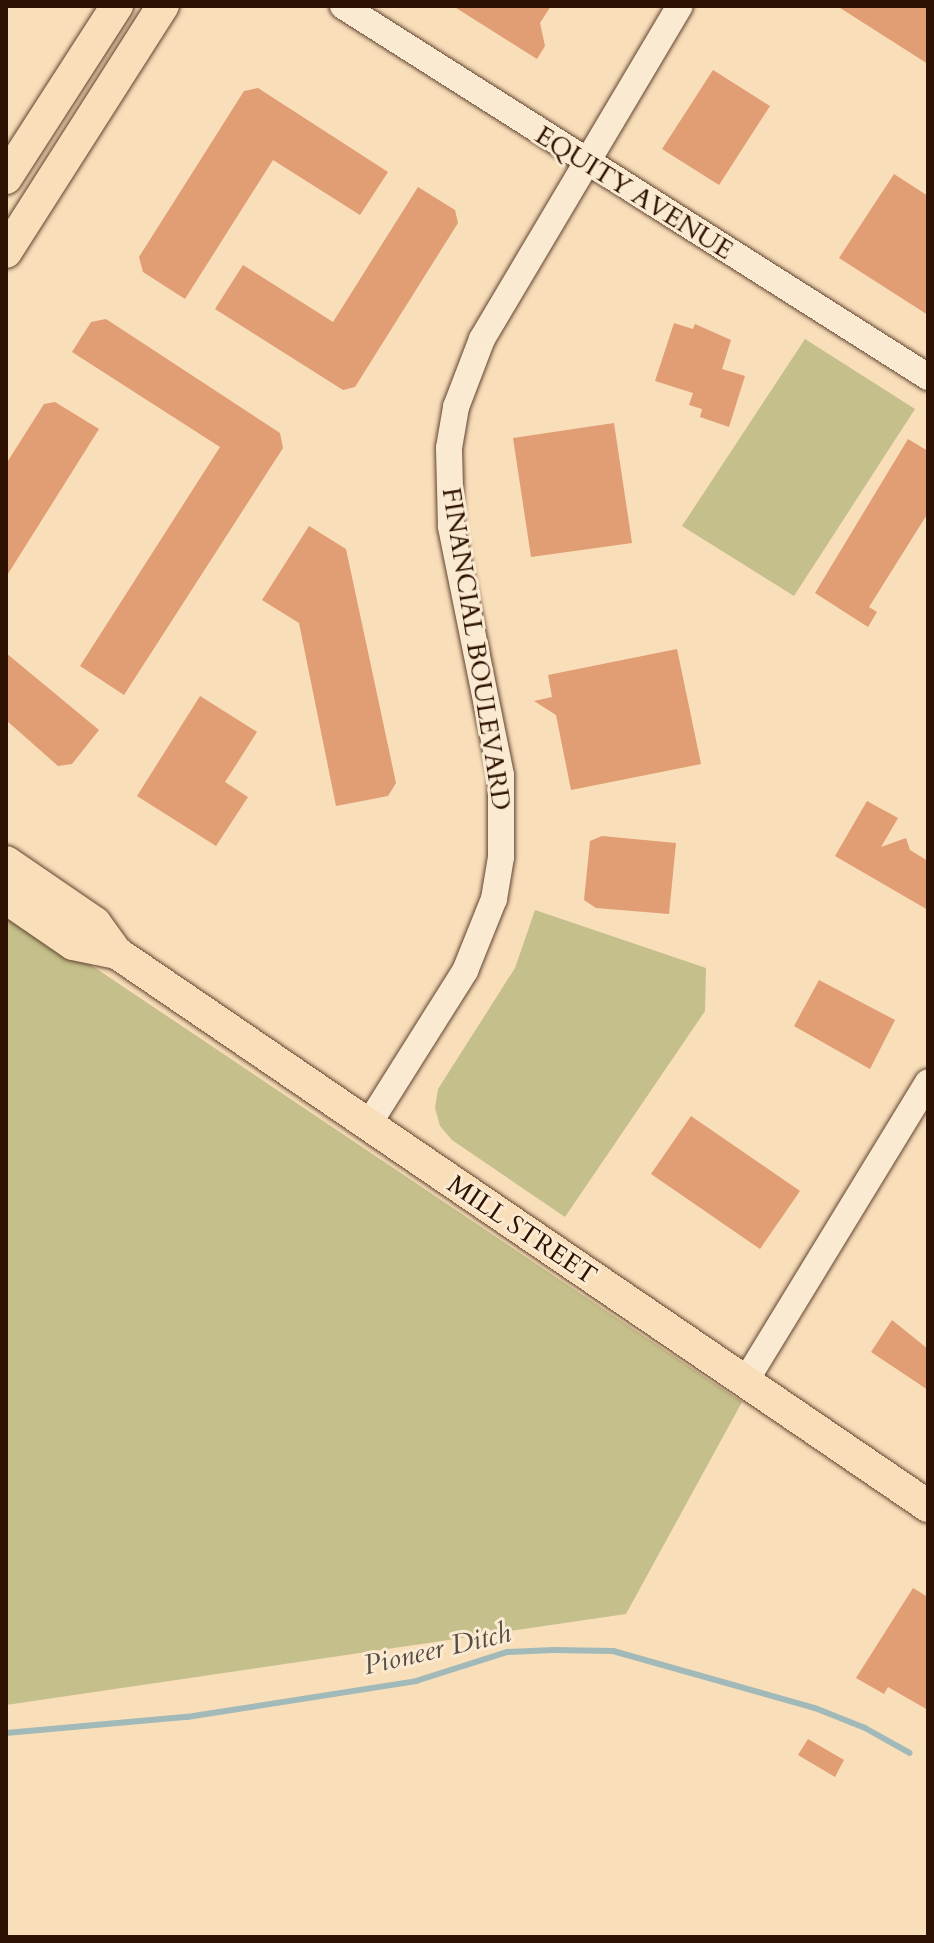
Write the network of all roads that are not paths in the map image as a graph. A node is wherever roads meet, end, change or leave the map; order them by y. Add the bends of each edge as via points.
1 (117, 6) edge
2 (163, 6) edge
3 (343, 6) edge
4 (680, 6) edge
5 (588, 166) junction
6 (6, 178) edge
7 (6, 252) edge
8 (928, 377) edge
9 (6, 862) edge
10 (6, 898) edge
11 (117, 953) junction
12 (928, 1082) edge
13 (368, 1125) junction
14 (745, 1382) junction
15 (928, 1506) edge

1 - 6 main road
2 - 7 main road
3 - 5 street, EQUITY AVENUE
4 - 5 street, FINANCIAL BOULEVARD
5 - 8 street, EQUITY AVENUE
5 - 13 street, FINANCIAL BOULEVARD via 482,339 456,407 449,448 451,526 501,775 501,857 494,899 465,971
9 - 11 main road, MILL STREET via 95,923
10 - 11 main road, MILL STREET via 73,944
11 - 13 main road, MILL STREET
12 - 14 street
13 - 14 main road, MILL STREET
14 - 15 main road, MILL STREET

